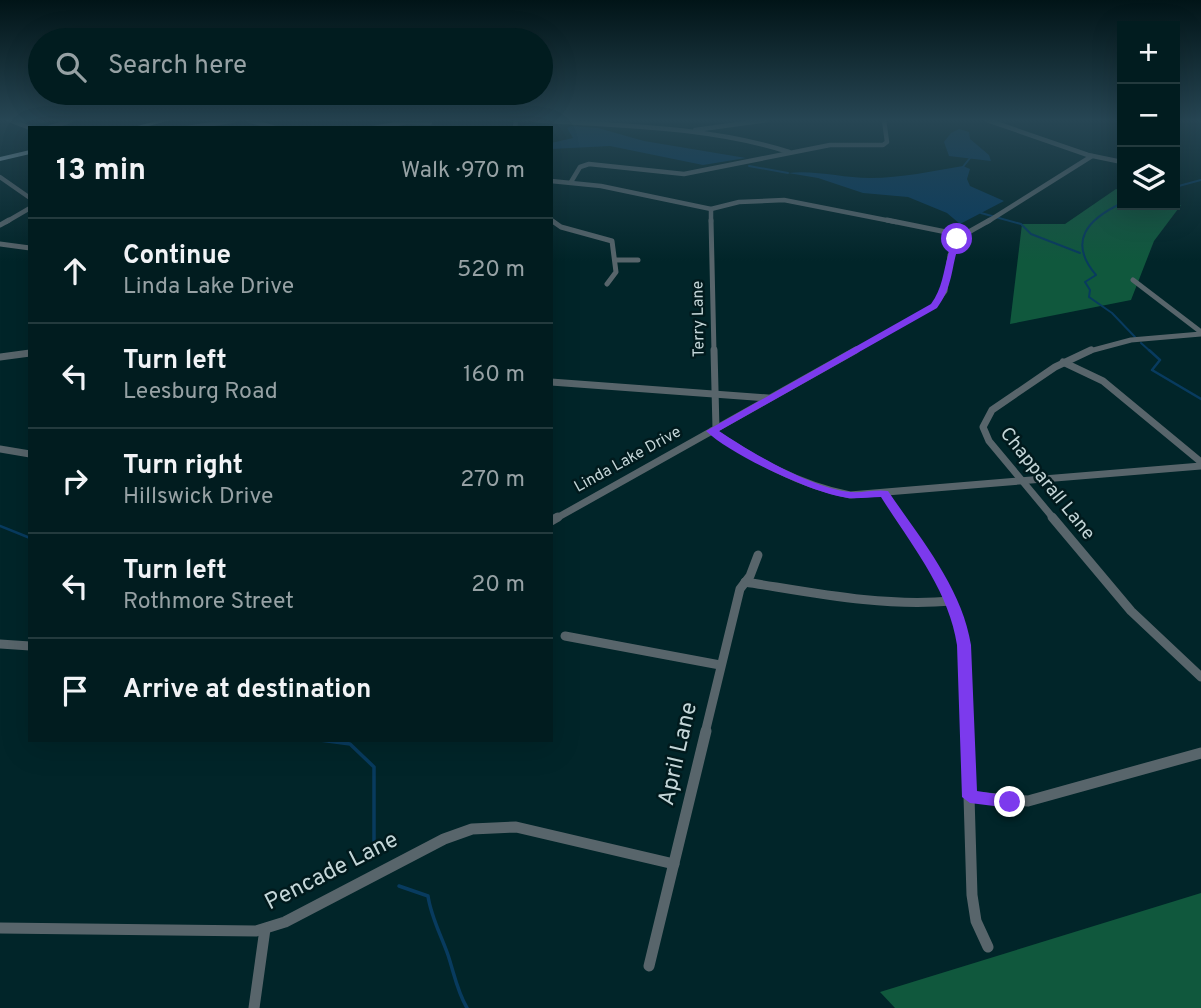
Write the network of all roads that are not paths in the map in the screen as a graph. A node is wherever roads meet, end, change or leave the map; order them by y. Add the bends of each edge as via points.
1 (582, 167) edge
2 (617, 167) edge
3 (715, 167) edge
4 (1075, 167) edge
5 (0, 177) edge
6 (553, 181) edge
7 (571, 182) junction
8 (28, 197) edge
9 (28, 209) edge
10 (711, 209) junction
11 (553, 221) edge
12 (0, 225) edge
13 (961, 235) junction
14 (0, 244) edge
15 (28, 248) edge
16 (616, 260) junction
17 (638, 260) dead end
18 (1133, 279) dead end
19 (607, 284) dead end
20 (1201, 333) edge
21 (28, 353) edge
22 (0, 357) edge
23 (1063, 362) junction
24 (553, 382) edge
25 (715, 395) junction
26 (769, 399) junction
27 (714, 430) junction
28 (0, 449) edge
29 (28, 454) edge
30 (1201, 464) edge
31 (1022, 481) junction
32 (884, 493) junction
33 (553, 520) edge
34 (758, 555) dead end
35 (744, 582) junction
36 (952, 601) junction
37 (565, 636) dead end
38 (0, 643) edge
39 (28, 646) edge
40 (720, 665) junction
41 (1201, 677) edge
42 (1201, 753) edge
43 (970, 797) junction
44 (674, 864) junction
45 (0, 928) edge
46 (265, 929) junction
47 (988, 947) dead end
48 (649, 966) dead end
49 (254, 1008) edge

1 - 7 street
2 - 3 street via 681,174
4 - 13 street
5 - 8 street
6 - 7 street
7 - 10 street
9 - 12 street
10 - 13 street via 783,200
10 - 25 street, Terry Lane
11 - 16 street via 611,240
13 - 26 street, Linda Lake Drive via 950,255 945,291 934,306
14 - 15 street
16 - 17 street
16 - 19 street via 615,276
18 - 20 street
20 - 23 street, Chapparall Lane via 1135,341
21 - 22 street
23 - 30 street via 1102,381
23 - 31 street, Chapparall Lane via 992,410 984,421 989,441
24 - 25 street
25 - 26 street
25 - 27 street, Terry Lane
26 - 27 street, Linda Lake Drive
27 - 32 street via 733,446 815,487 850,495
27 - 33 street, Linda Lake Drive
28 - 29 street
30 - 31 street
31 - 32 street
31 - 41 street, Chapparall Lane via 1131,611
32 - 36 street
34 - 35 street, April Lane
35 - 36 street via 869,602
35 - 40 street, April Lane
36 - 43 street via 964,645
37 - 40 street
38 - 39 street
40 - 44 street, April Lane
42 - 43 street via 1028,801
43 - 47 street via 972,895 976,921
44 - 46 street, Pencade Lane via 516,827 472,829
44 - 48 street, April Lane
45 - 46 street, Pencade Lane
46 - 49 street

